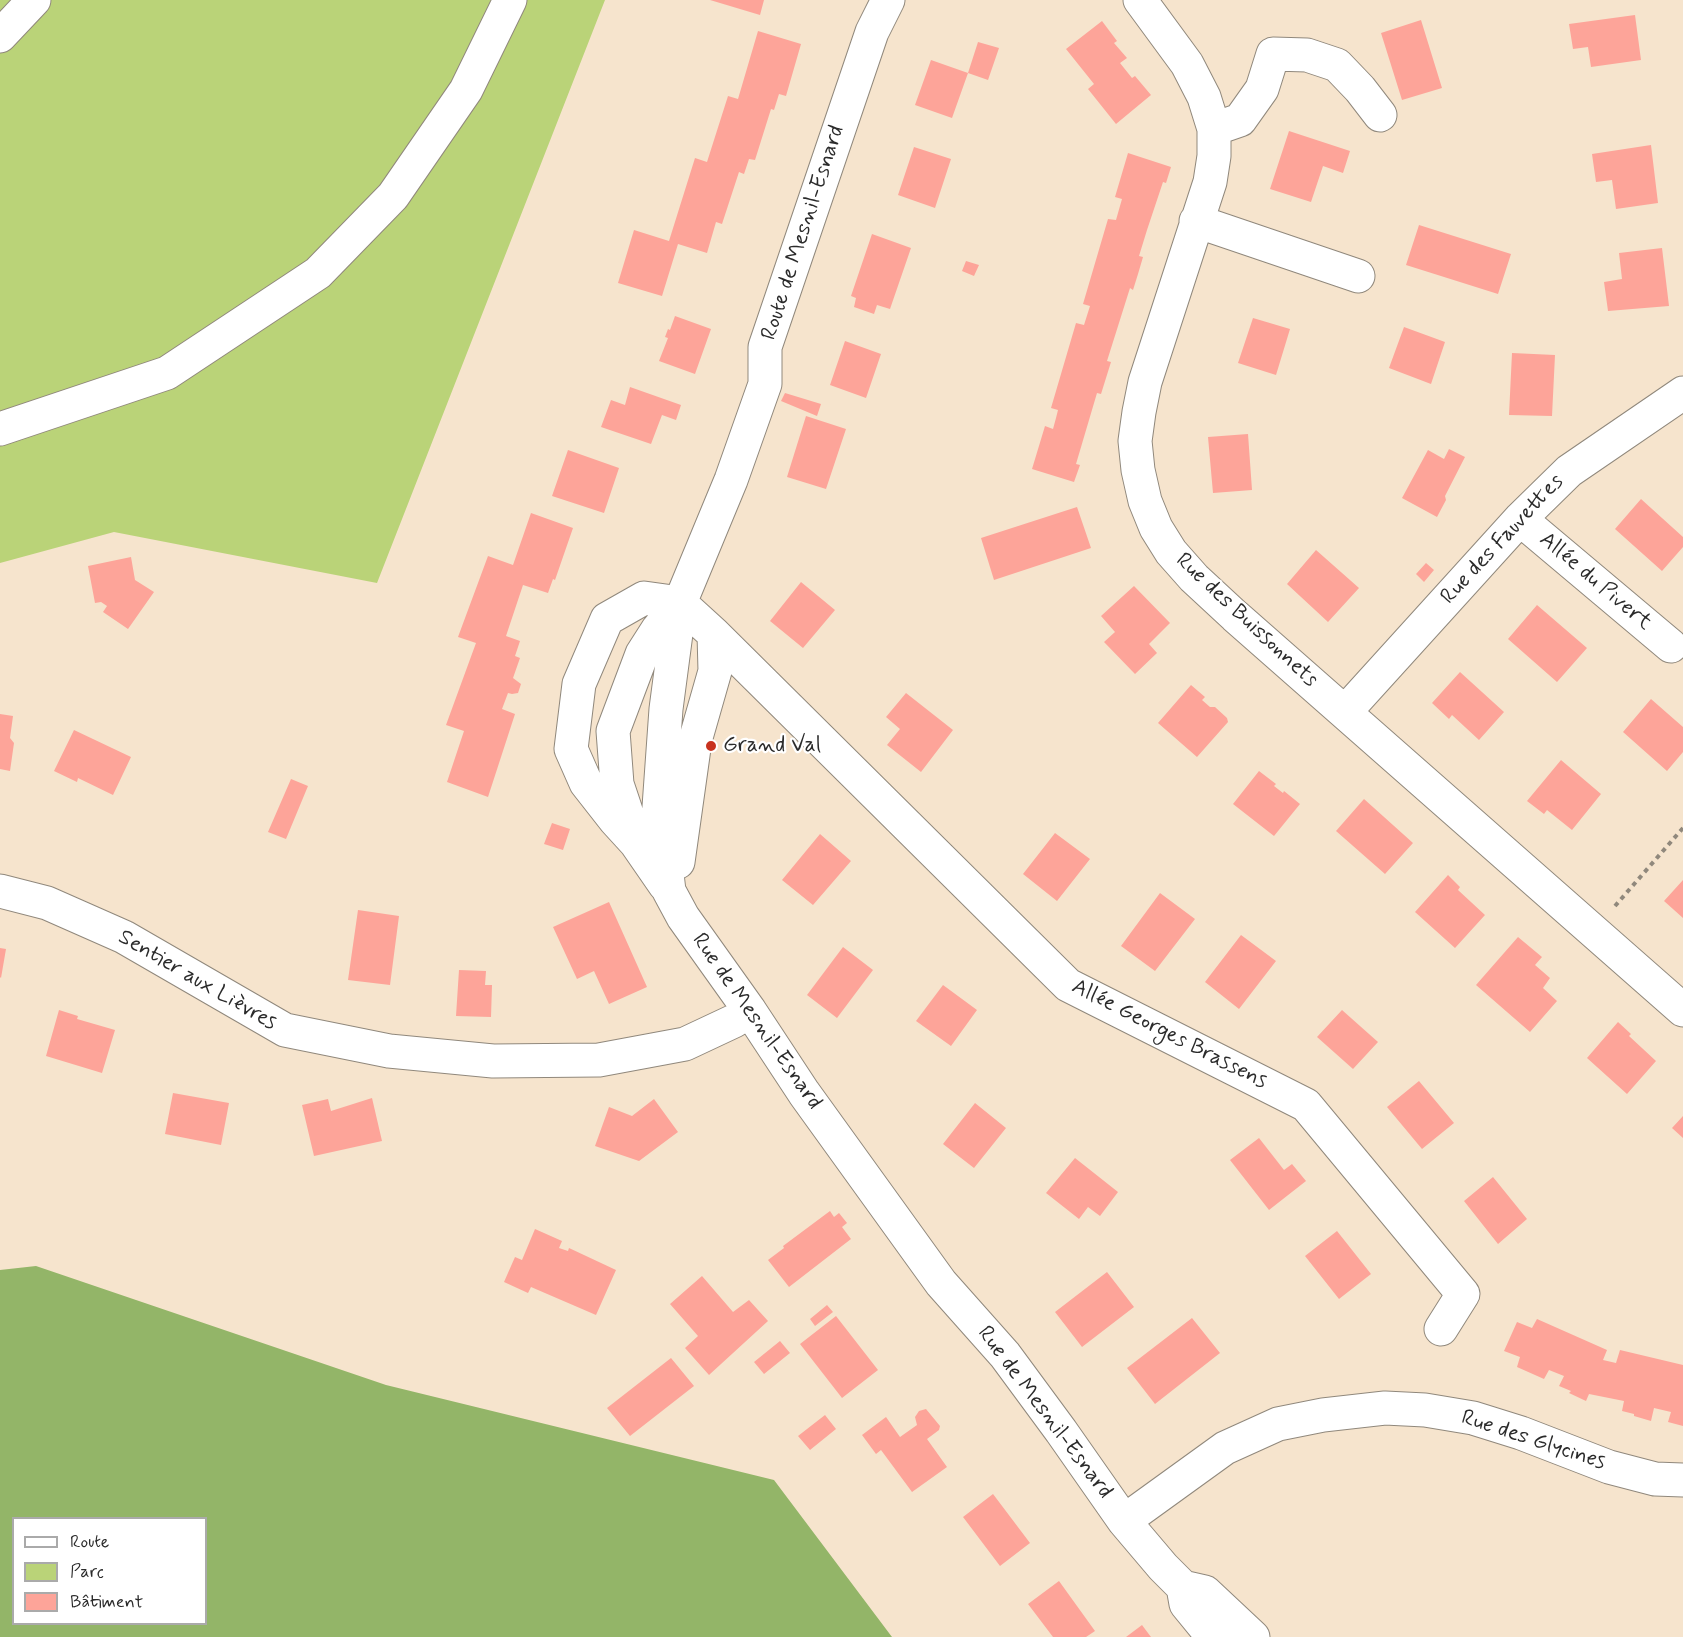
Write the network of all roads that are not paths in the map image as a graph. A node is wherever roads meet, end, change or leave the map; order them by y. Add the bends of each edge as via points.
1 (34, 0) edge
2 (510, 0) edge
3 (888, 0) edge
4 (1140, 0) edge
5 (0, 36) edge
6 (1380, 115) dead end
7 (1214, 129) junction
8 (1196, 221) junction
9 (1358, 276) dead end
10 (1683, 393) edge
11 (0, 429) edge
12 (1520, 519) junction
13 (680, 603) junction
14 (714, 634) junction
15 (1671, 646) dead end
16 (1345, 712) junction
17 (636, 843) junction
18 (0, 891) edge
19 (669, 891) junction
20 (1683, 1010) edge
21 (750, 1011) junction
22 (1441, 1329) dead end
23 (1683, 1480) edge
24 (1124, 1521) junction
25 (1183, 1587) junction
26 (1213, 1637) edge
27 (1253, 1637) edge

1 - 5 street
2 - 11 street via 466,90 393,196 318,273 167,373
3 - 13 street, Route de Mesnil-Esnard via 872,32 765,347 765,384 731,480
4 - 7 street, Rue des Buissonnets via 1186,64 1204,97
6 - 7 street via 1337,65 1307,55 1273,54 1262,88 1240,120
7 - 8 street, Rue des Buissonnets via 1210,183
8 - 9 street
8 - 16 street, Rue des Buissonnets via 1138,412 1135,441 1145,501 1171,552 1194,578
10 - 12 street, Rue des Fauvettes via 1569,471
12 - 15 street, Allée du Pivert
12 - 16 street, Rue des Fauvettes
13 - 14 street, Allée Georges Brassens
13 - 17 street via 642,654 613,731 617,784
13 - 17 street via 644,598 607,619 579,684 571,749 586,783
13 - 19 street, Rue de Mesnil-Esnard via 666,709 659,807
14 - 19 street via 715,671 695,741 678,861
14 - 22 street, Allée Georges Brassens via 1068,985 1306,1105 1463,1293
16 - 20 street, Rue des Buissonnets
17 - 19 street
18 - 21 street, Sentier aux Lièvres via 47,903 124,937 285,1030 389,1051 494,1061 599,1060 685,1044
19 - 21 street, Rue de Mesnil-Esnard
21 - 24 street, Rue de Mesnil-Esnard via 941,1283 1005,1355
23 - 24 street, Rue des Glycines via 1655,1479 1609,1467 1473,1418 1385,1408 1278,1424 1225,1448
24 - 25 street, Rue de Mesnil-Esnard
25 - 26 street, Rue de Mesnil-Esnard via 1186,1604
25 - 27 street, Rue de Mesnil-Esnard via 1205,1592

